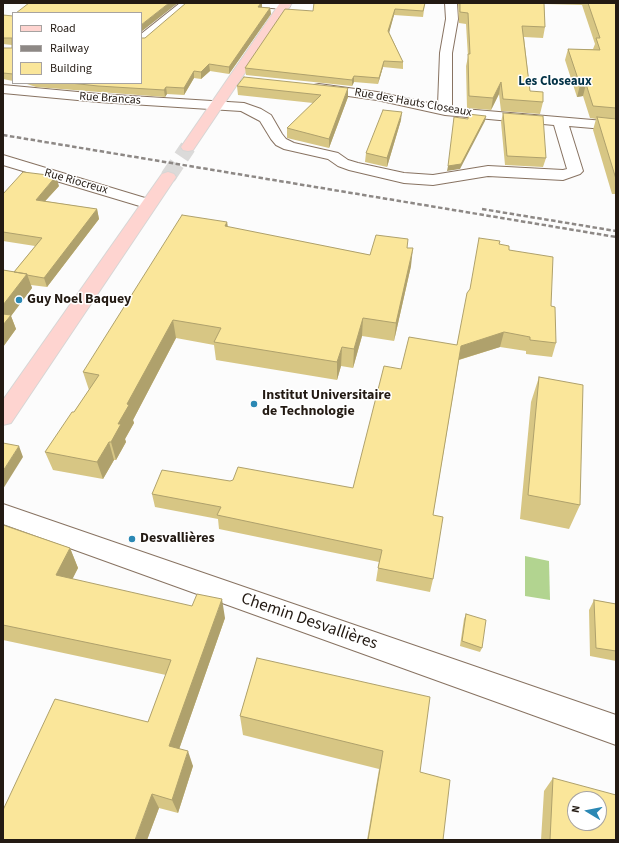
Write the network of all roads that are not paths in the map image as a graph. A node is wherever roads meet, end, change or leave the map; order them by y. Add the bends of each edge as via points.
1 (187, 3) edge
2 (247, 3) edge
3 (451, 3) edge
4 (285, 4) edge
5 (142, 39) edge
6 (307, 87) edge
7 (3, 89) edge
8 (217, 105) junction
9 (445, 110) junction
10 (560, 121) junction
11 (616, 126) edge
12 (188, 147) tunnel mouth
13 (3, 160) edge
14 (168, 176) tunnel mouth
15 (149, 204) junction
16 (3, 417) edge
17 (3, 514) edge
18 (616, 730) edge

1 - 5 street
2 - 4 street
3 - 9 street via 452,20 446,53
4 - 8 main road via 241,80
6 - 9 street, Rue des Hauts Closeaux via 377,96
7 - 8 street, Rue Brancas
8 - 10 street, Rue Brancas via 244,107 256,112 266,118 276,136 289,146 333,156 354,167 404,178 433,180 488,171 563,175 571,173 574,171
8 - 12 main road
9 - 10 street, Rue des Hauts Closeaux
10 - 11 street, Rue des Hauts Closeaux
13 - 15 street, Rue Riocreux
14 - 15 main road
15 - 16 main road
17 - 18 street, Chemin Desvallières

